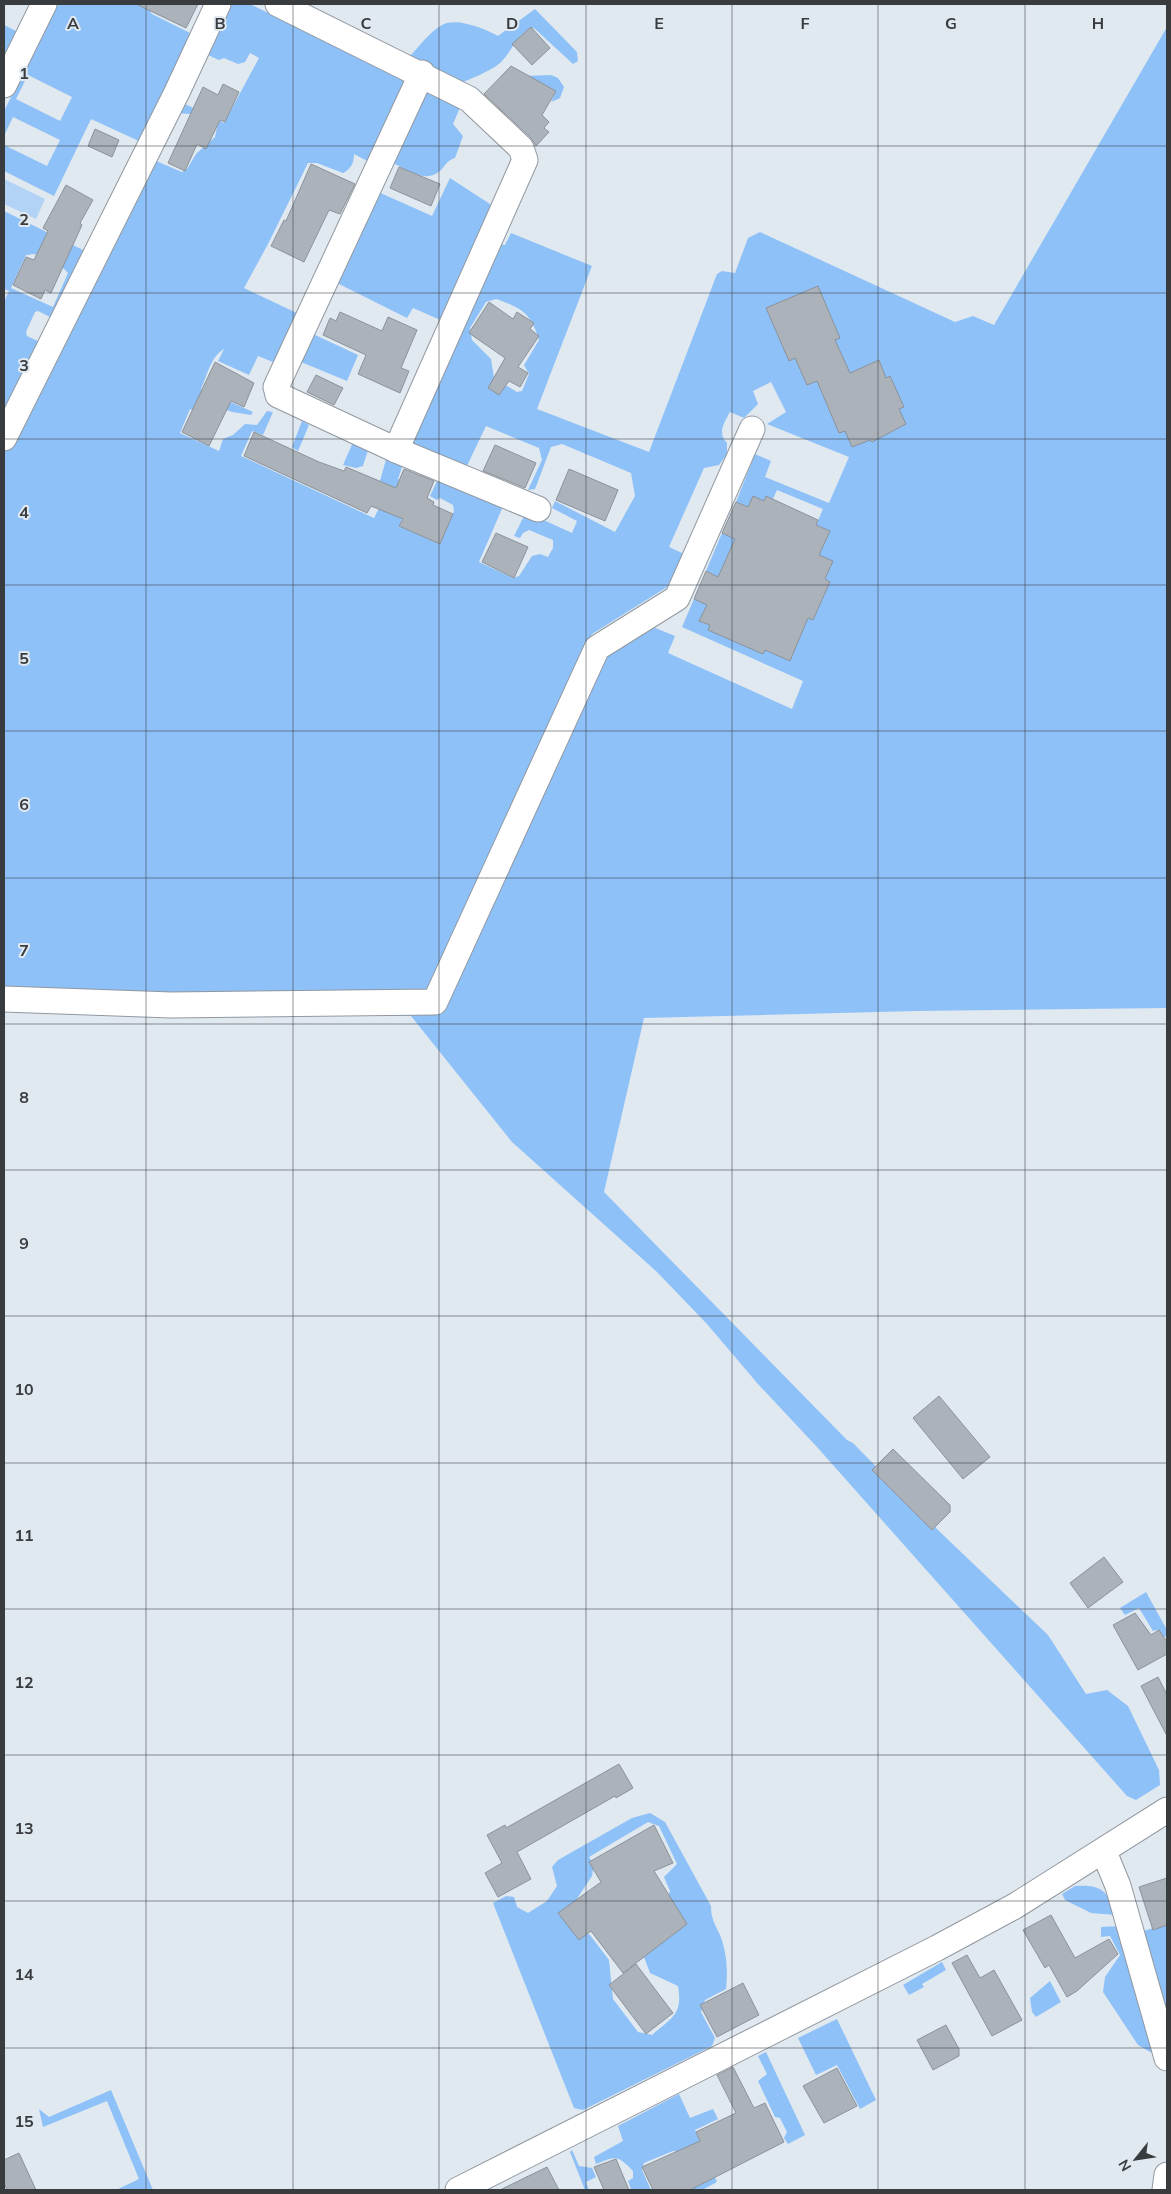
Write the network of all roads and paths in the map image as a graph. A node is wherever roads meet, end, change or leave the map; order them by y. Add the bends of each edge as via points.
1 (44, 4) edge
2 (218, 4) edge
3 (278, 4) edge
4 (422, 74) junction
5 (4, 85) edge
6 (752, 429) dead end
7 (4, 438) edge
8 (396, 450) junction
9 (538, 509) dead end
10 (4, 999) edge
11 (1167, 1810) edge
12 (1104, 1852) junction
13 (1167, 2058) edge
14 (1167, 2175) edge
15 (458, 2190) edge
16 (1165, 2190) edge

1 - 5 street
2 - 7 street
3 - 4 street
4 - 8 street via 469,98 521,148 525,160
4 - 8 street via 276,387 278,395
6 - 10 street via 677,598 597,648 435,1002 171,1005
8 - 9 street
11 - 12 street
12 - 13 street via 1118,1886
12 - 15 street via 937,1948
14 - 16 street

